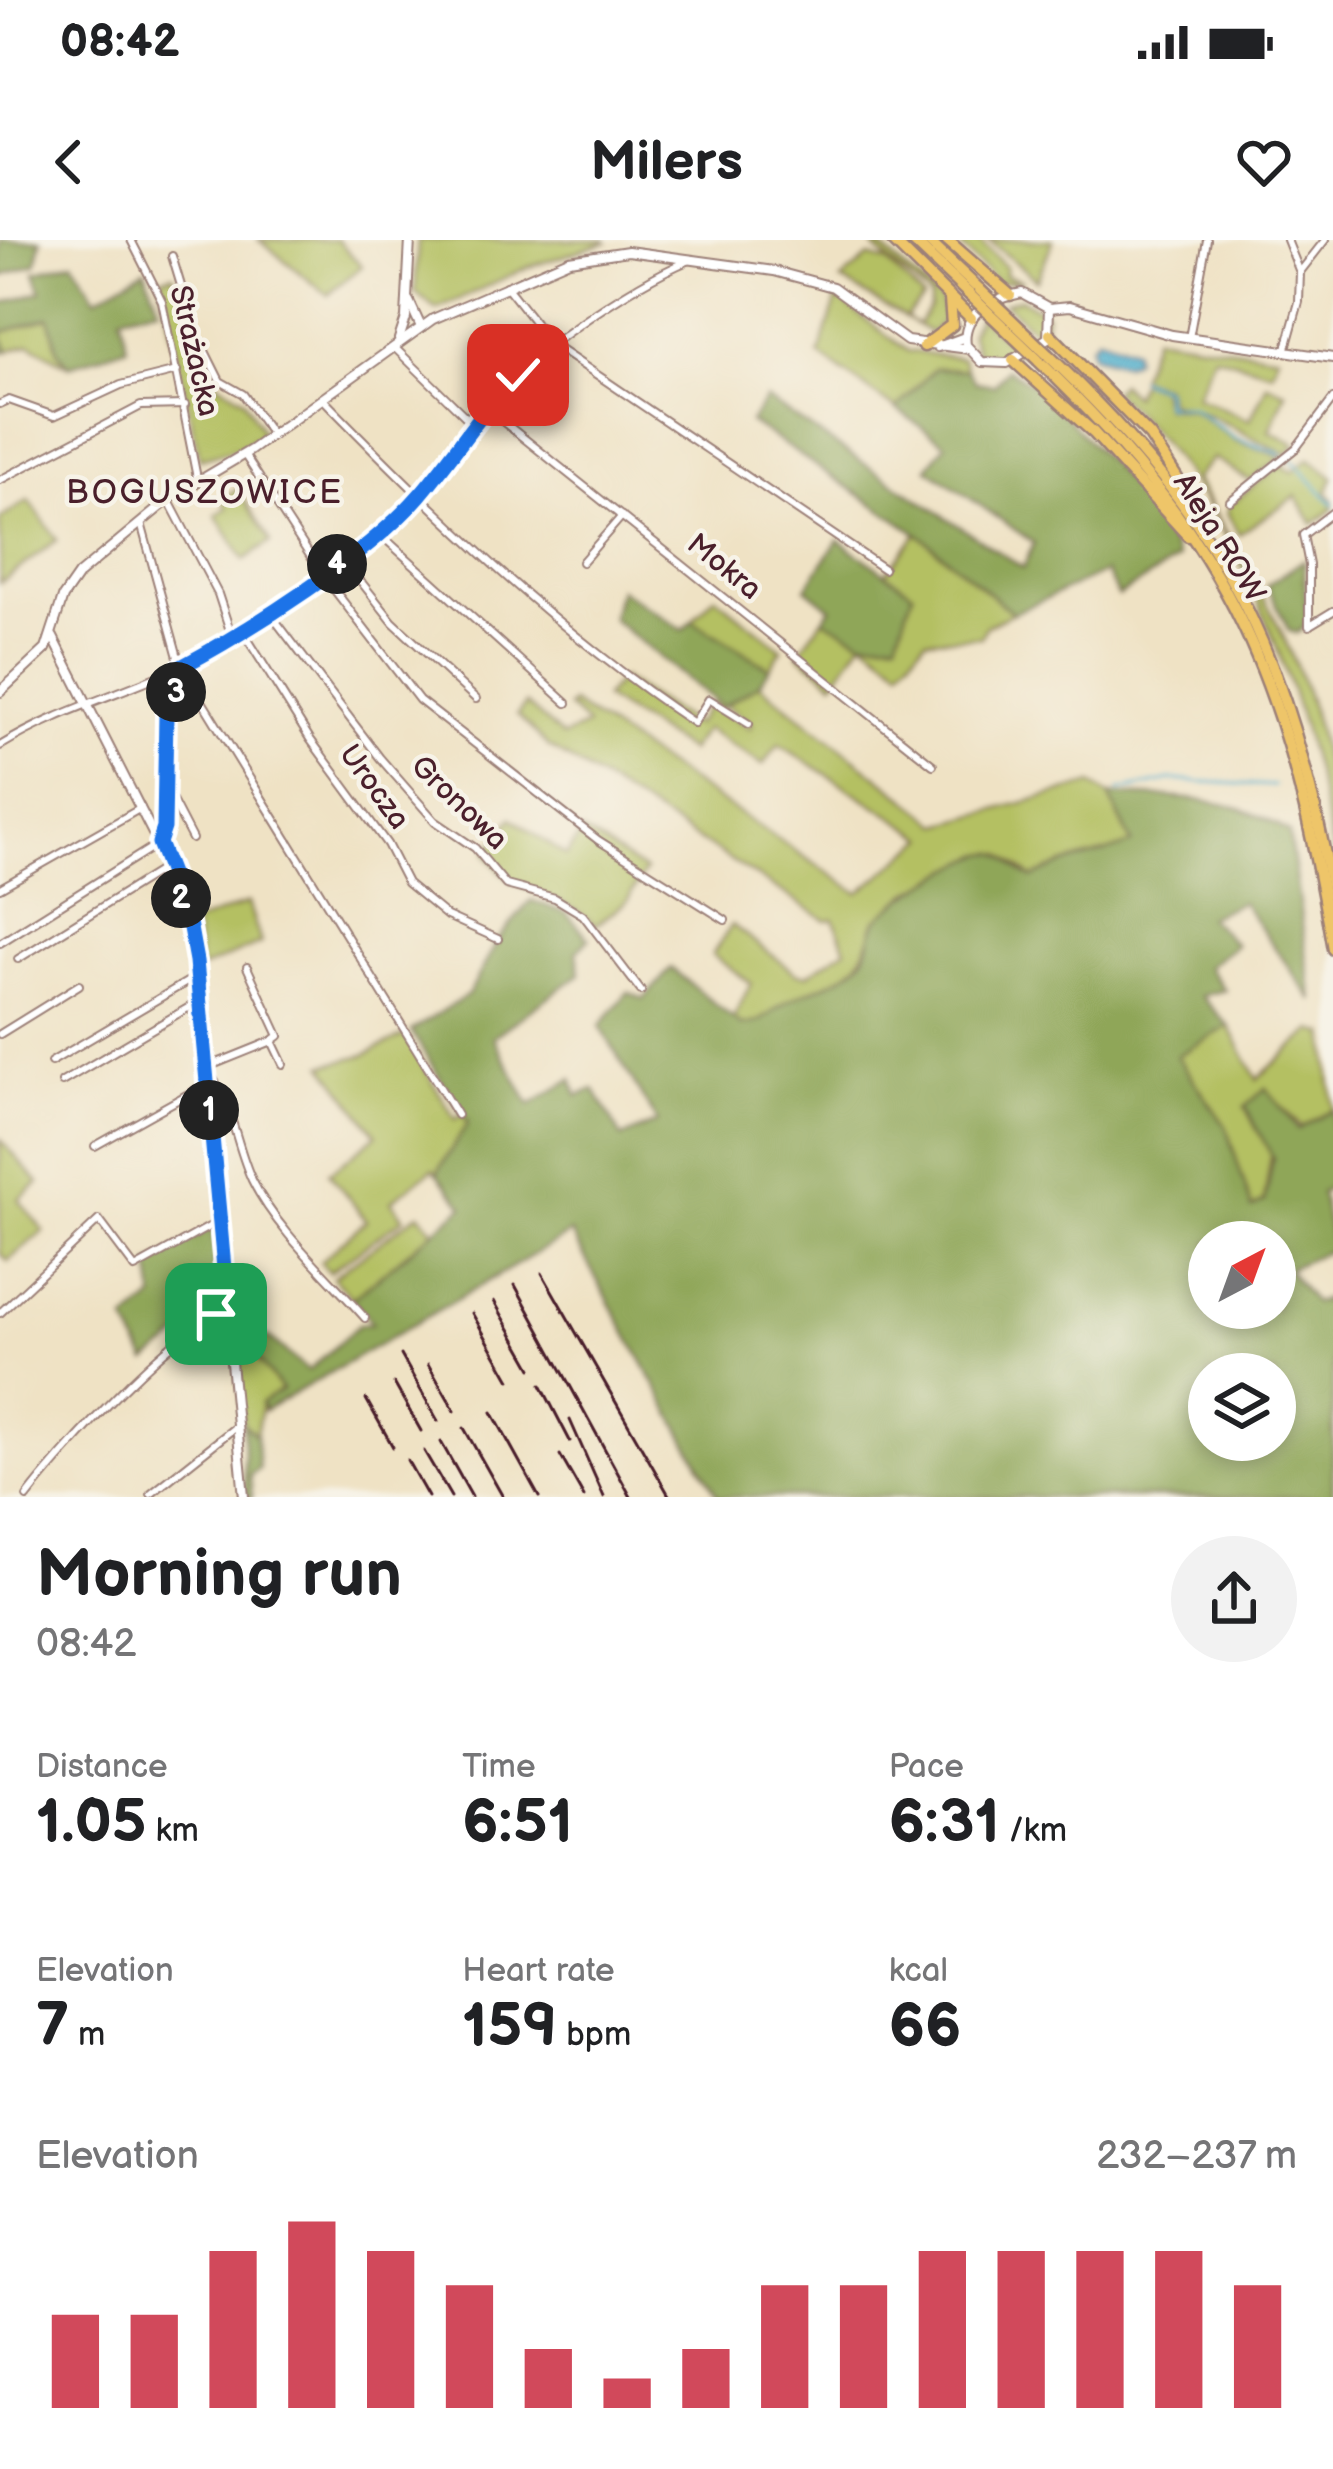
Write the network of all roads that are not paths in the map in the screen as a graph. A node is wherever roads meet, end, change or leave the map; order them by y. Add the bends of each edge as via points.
1 (132, 240) edge
2 (410, 240) edge
3 (892, 240) edge
4 (912, 240) edge
5 (927, 240) edge
6 (947, 240) edge
7 (1208, 240) edge
8 (1287, 240) edge
9 (1325, 240) edge
10 (613, 247) edge
11 (172, 256) dead end
12 (694, 259) junction
13 (1300, 272) junction
14 (506, 286) junction
15 (947, 292) junction
16 (975, 293) junction
17 (1010, 295) junction
18 (408, 299) junction
19 (1049, 308) junction
20 (1086, 310) junction
21 (406, 318) junction
22 (971, 318) junction
23 (1052, 327) junction
24 (419, 328) junction
25 (964, 337) junction
26 (1189, 338) junction
27 (395, 346) junction
28 (555, 347) junction
29 (929, 347) junction
30 (968, 350) junction
31 (1285, 352) junction
32 (1043, 357) junction
33 (1333, 358) edge
34 (1013, 360) junction
35 (177, 371) junction
36 (323, 399) junction
37 (1333, 399) edge
38 (0, 404) edge
39 (185, 405) junction
40 (484, 407) junction
41 (473, 424) junction
42 (272, 435) junction
43 (244, 453) junction
44 (197, 478) junction
45 (0, 480) edge
46 (418, 497) junction
47 (168, 500) junction
48 (1230, 501) dead end
49 (1333, 512) edge
50 (622, 516) junction
51 (141, 521) junction
52 (379, 533) junction
53 (1211, 541) junction
54 (1208, 555) junction
55 (343, 560) junction
56 (582, 562) dead end
57 (884, 569) dead end
58 (322, 574) junction
59 (1333, 611) edge
60 (269, 612) junction
61 (242, 631) junction
62 (52, 636) junction
63 (232, 637) junction
64 (181, 667) junction
65 (0, 692) edge
66 (476, 699) dead end
67 (88, 704) junction
68 (567, 704) dead end
69 (749, 724) dead end
70 (0, 746) edge
71 (932, 765) dead end
72 (164, 784) junction
73 (141, 808) junction
74 (192, 839) dead end
75 (159, 843) junction
76 (169, 866) junction
77 (0, 889) edge
78 (1333, 895) edge
79 (725, 920) dead end
80 (498, 939) dead end
81 (0, 943) edge
82 (1333, 950) edge
83 (18, 959) dead end
84 (247, 968) dead end
85 (197, 976) junction
86 (79, 985) dead end
87 (641, 991) dead end
88 (200, 1002) junction
89 (0, 1034) edge
90 (272, 1041) junction
91 (51, 1062) dead end
92 (283, 1064) dead end
93 (206, 1068) junction
94 (62, 1082) dead end
95 (207, 1084) junction
96 (457, 1115) dead end
97 (95, 1146) dead end
98 (219, 1222) junction
99 (228, 1312) junction
100 (0, 1313) edge
101 (365, 1318) dead end
102 (238, 1425) junction
103 (151, 1494) edge
104 (27, 1497) edge
105 (244, 1497) edge

1 - 35 street, Strażacka via 162,301
2 - 18 street
3 - 15 main road
4 - 16 main road, Aleja ROW
5 - 16 main road, Aleja ROW
6 - 17 main road
7 - 26 street
8 - 13 street
9 - 13 street
10 - 12 street
10 - 14 street
11 - 42 street via 220,381 243,394
12 - 28 street via 640,281
12 - 29 street via 828,285 896,336
13 - 31 street
14 - 24 street
14 - 28 street
15 - 22 main road
15 - 29 main road via 952,325
16 - 32 main road, Aleja ROW, bridge
17 - 19 street via 1031,294
17 - 22 street
18 - 21 street
18 - 24 street
19 - 20 street
19 - 23 street
20 - 23 street
20 - 26 street
21 - 24 street
21 - 27 street
22 - 25 street
23 - 34 street
23 - 53 main road via 1164,453
24 - 27 street
25 - 29 street
25 - 30 street
26 - 31 street
27 - 36 street
27 - 41 street
28 - 40 street
28 - 57 street
29 - 30 street
30 - 34 street via 986,364
31 - 33 street
32 - 53 main road, Aleja ROW via 1147,455
32 - 54 main road, Aleja ROW via 1139,462
34 - 54 main road
35 - 38 street via 121,385 54,416
35 - 39 street, Strażacka
36 - 42 street
36 - 46 street
37 - 48 street via 1296,448
39 - 44 street, Strażacka
39 - 45 street via 141,406
40 - 41 street
40 - 50 street, Mokra
41 - 46 street
42 - 43 street
43 - 44 street
43 - 58 street
44 - 47 street
46 - 52 street
46 - 69 street via 623,676 694,722 709,699
47 - 51 street
47 - 63 street
49 - 59 street via 1302,544 1309,626
50 - 56 street
50 - 71 street, Mokra
51 - 62 street via 70,585
51 - 64 street
52 - 55 street
52 - 68 street
53 - 78 main road, Aleja ROW via 1286,693
54 - 82 main road, Aleja ROW via 1287,732
55 - 58 street
55 - 66 street via 393,622
58 - 60 street
58 - 79 street via 419,700 467,743
60 - 61 street
60 - 87 street, Gronowa via 435,821 476,848 506,885 583,915
61 - 63 street
61 - 80 street, Urocza via 407,883 448,916
62 - 65 street
62 - 67 street
63 - 64 street
64 - 67 street
64 - 72 street via 184,679 166,715
64 - 96 street
67 - 70 street
67 - 73 street
72 - 74 street
72 - 75 street
73 - 75 street
73 - 77 street
75 - 76 street
75 - 81 street
76 - 83 street
76 - 85 street
84 - 90 street via 279,1036
85 - 88 street
85 - 91 street
86 - 89 street
88 - 93 street
88 - 94 street
90 - 92 street
90 - 93 street
93 - 95 street
93 - 101 street via 270,1209
95 - 97 street
95 - 98 street
98 - 99 street
98 - 100 street via 135,1268 99,1220
99 - 102 street
99 - 104 street via 207,1319 124,1391 67,1444
102 - 103 street
102 - 105 street

